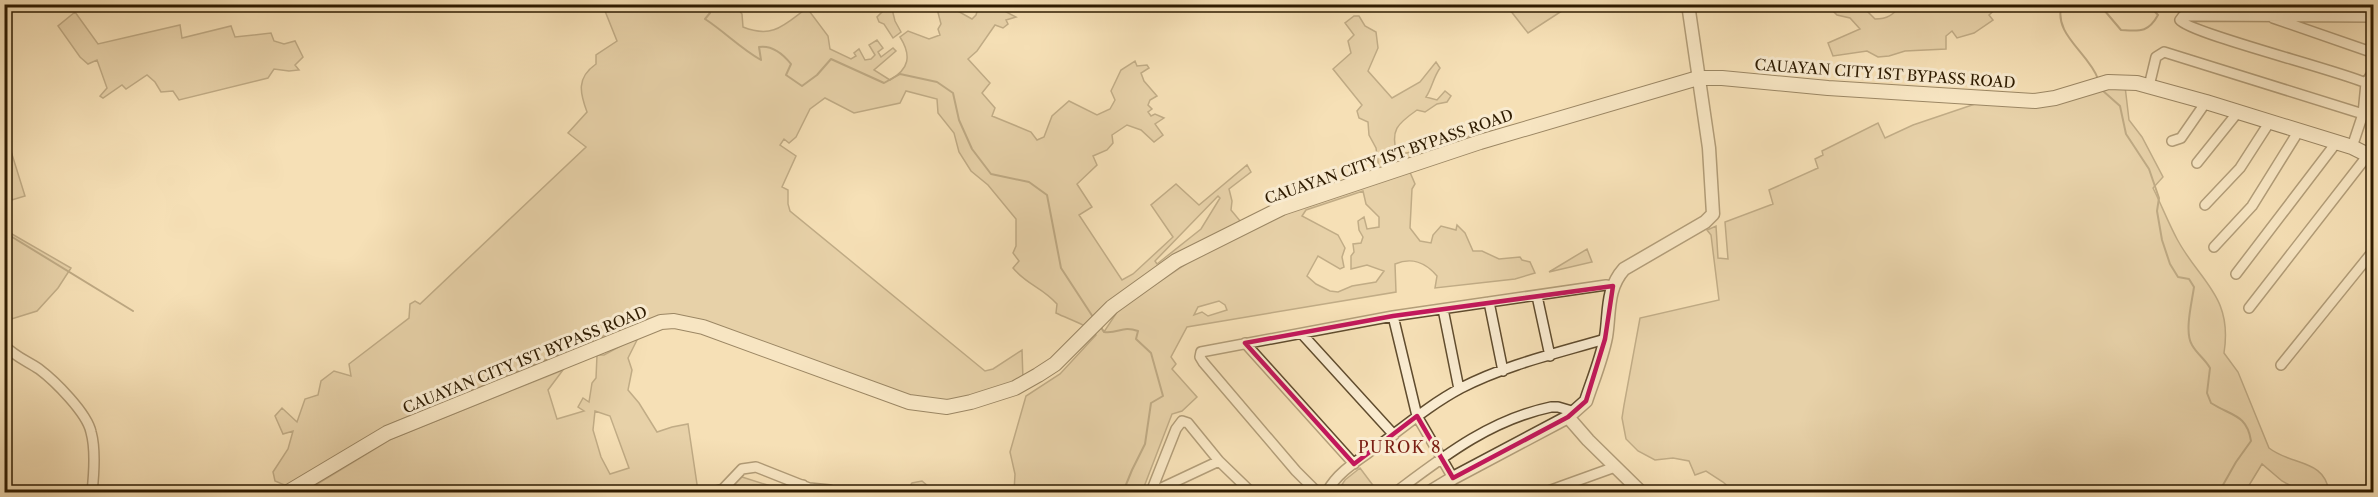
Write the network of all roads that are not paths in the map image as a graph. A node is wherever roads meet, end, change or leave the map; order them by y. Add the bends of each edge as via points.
1 (1688, 4) edge
2 (2271, 17) junction
3 (2373, 17) edge
4 (2373, 53) edge
5 (2373, 70) edge
6 (1698, 78) junction
7 (2366, 83) junction
8 (2149, 86) junction
9 (2206, 102) junction
10 (2238, 112) junction
11 (2363, 114) junction
12 (2269, 123) junction
13 (2298, 132) junction
14 (2172, 141) dead end
15 (2336, 143) junction
16 (2352, 147) junction
17 (2371, 156) edge
18 (2197, 163) dead end
19 (2205, 205) dead end
20 (2214, 247) dead end
21 (2373, 250) edge
22 (2235, 274) dead end
23 (1613, 286) junction
24 (1537, 296) junction
25 (1490, 302) junction
26 (2249, 308) dead end
27 (1443, 309) junction
28 (1393, 316) junction
29 (1302, 334) junction
30 (1605, 339) junction
31 (1245, 343) junction
32 (4, 345) edge
33 (1550, 356) junction
34 (2281, 365) dead end
35 (1503, 371) junction
36 (1459, 389) junction
37 (1572, 414) junction
38 (1418, 416) junction
39 (1394, 435) junction
40 (1441, 458) junction
41 (1219, 460) junction
42 (1354, 464) junction
43 (1615, 467) junction
44 (1453, 477) junction
45 (1565, 484) junction
46 (803, 485) junction
47 (830, 490) dead end
48 (92, 492) edge
49 (288, 492) edge
50 (713, 492) edge
51 (778, 492) edge
52 (1152, 492) edge
53 (1251, 492) edge
54 (1317, 492) edge
55 (1327, 492) edge
56 (1396, 492) edge
57 (1430, 492) edge
58 (1546, 492) edge
59 (1572, 492) edge
60 (1641, 492) edge

1 - 6 street
2 - 3 street
2 - 4 street
2 - 7 street via 2186,16 2180,20 2185,26 2212,36
5 - 7 street
6 - 8 main road, CAUAYAN CITY 1ST BYPASS ROAD via 2035,101 2101,84
6 - 23 street via 1709,148 1713,214 1624,269
6 - 49 main road, CAUAYAN CITY 1ST BYPASS ROAD via 1480,142 1282,208 1176,261 1122,299 1054,364 1015,388 947,407 909,402 703,327 661,322 387,433
7 - 11 street
8 - 9 main road, CAUAYAN CITY 1ST BYPASS ROAD
8 - 11 street via 2156,57 2164,52
9 - 10 main road, CAUAYAN CITY 1ST BYPASS ROAD
9 - 14 street via 2181,138
10 - 12 main road, CAUAYAN CITY 1ST BYPASS ROAD
10 - 18 street
11 - 16 street
12 - 13 main road, CAUAYAN CITY 1ST BYPASS ROAD
12 - 19 street via 2240,168
13 - 15 main road, CAUAYAN CITY 1ST BYPASS ROAD
13 - 20 street via 2252,206
15 - 16 main road, CAUAYAN CITY 1ST BYPASS ROAD
15 - 22 street
16 - 17 main road, CAUAYAN CITY 1ST BYPASS ROAD
17 - 26 street
21 - 34 street
23 - 24 street
23 - 30 street
24 - 25 street
24 - 33 street
25 - 27 street
25 - 35 street
27 - 28 street
27 - 36 street
28 - 29 street
28 - 38 street
29 - 31 street
29 - 39 street
30 - 33 street
30 - 37 street via 1586,401
31 - 42 street
31 - 54 street via 1201,352 1200,357
32 - 48 street via 54,382 89,425 93,443
33 - 35 street
35 - 36 street
36 - 38 street
37 - 40 street via 1551,407 1514,419 1484,430
37 - 43 street
37 - 44 street
38 - 39 street
38 - 40 street
39 - 42 street
40 - 44 street
40 - 56 street
41 - 52 street
41 - 52 street via 1186,421 1180,422
41 - 53 street
42 - 55 street
43 - 45 street
43 - 60 street
44 - 57 street
45 - 58 street
45 - 59 street
46 - 47 street
46 - 50 street via 756,466 742,469 723,489
46 - 51 street

